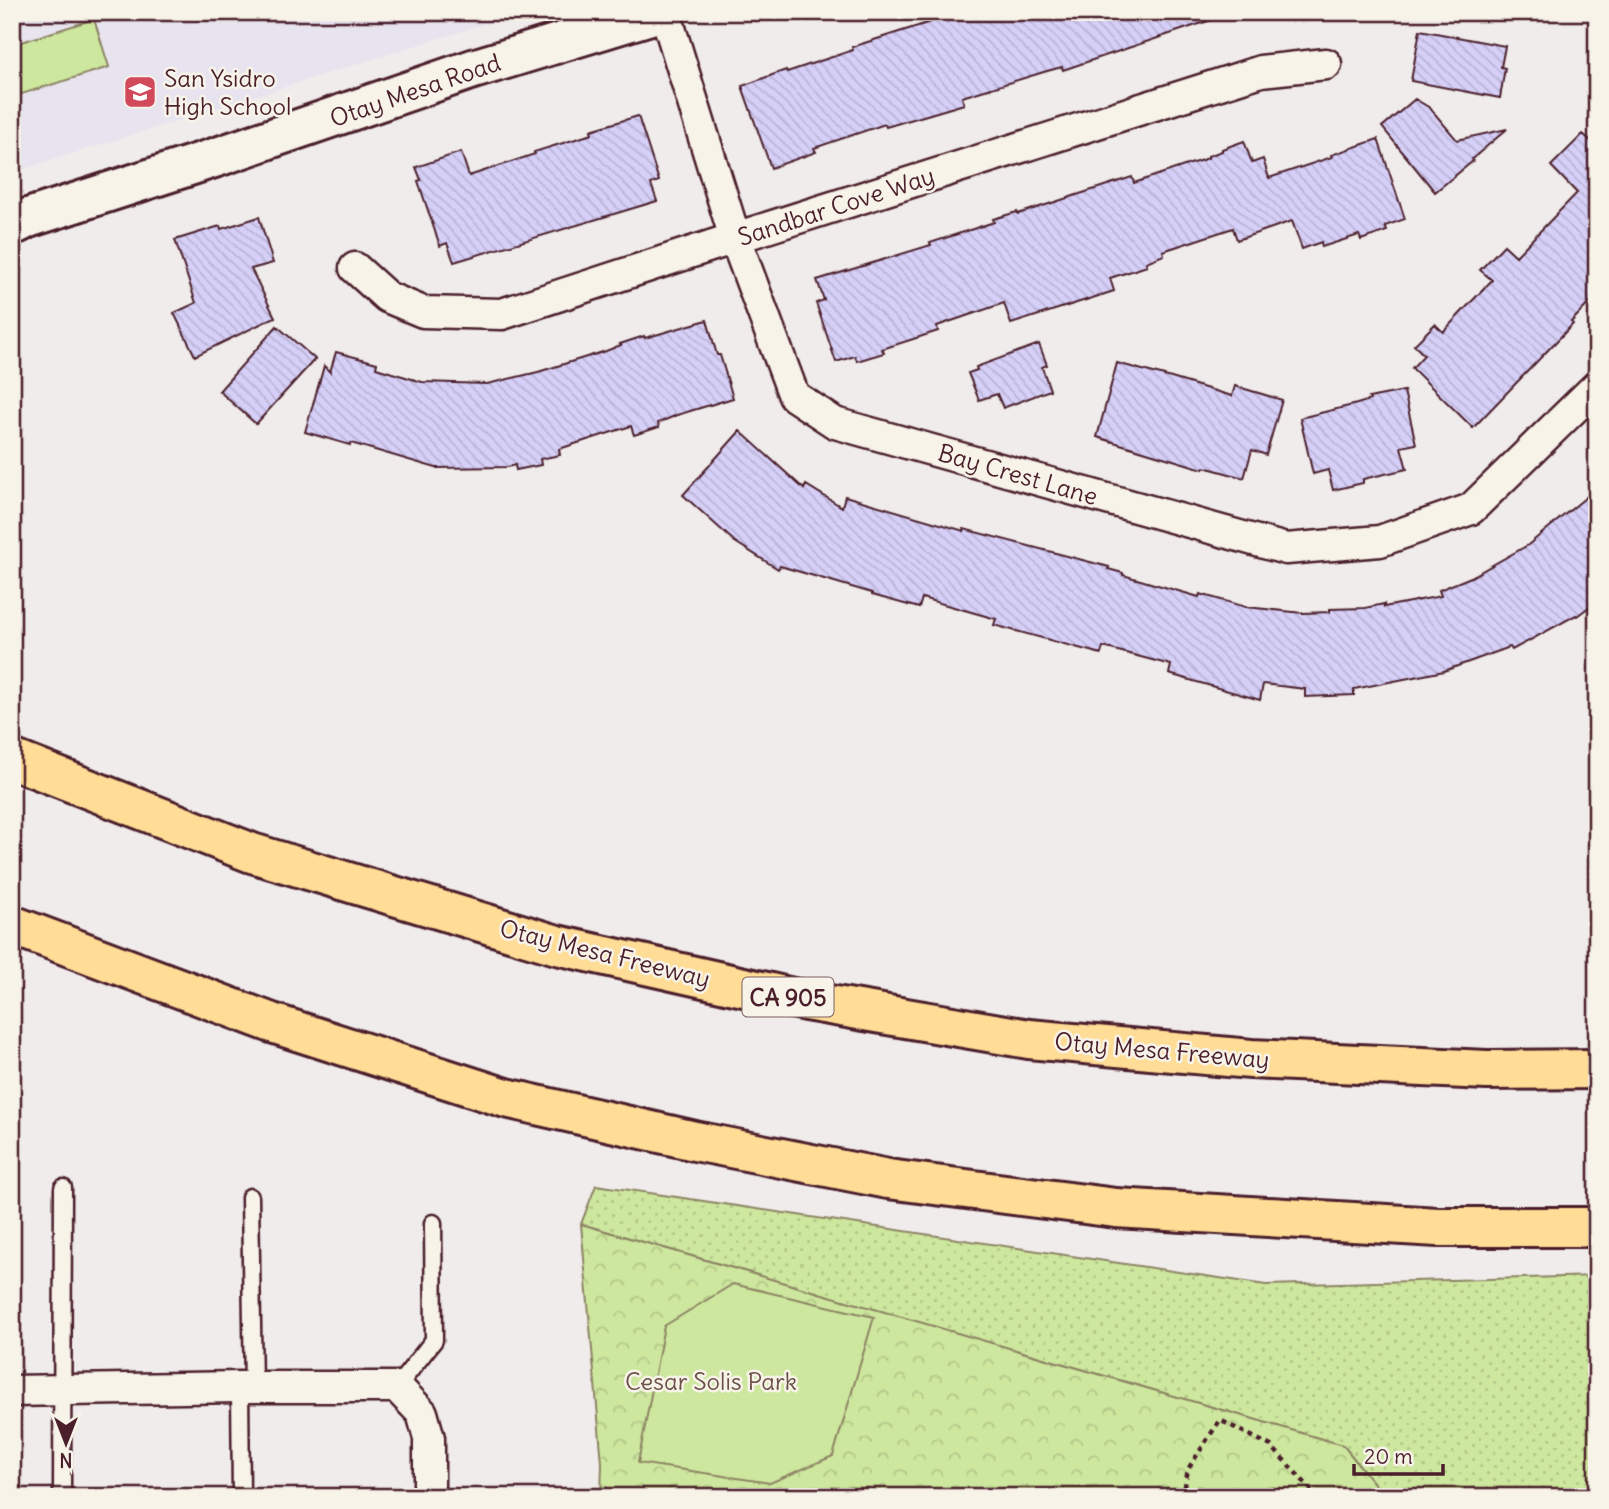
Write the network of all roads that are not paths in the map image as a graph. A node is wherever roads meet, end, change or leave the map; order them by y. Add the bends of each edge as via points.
1 (663, 12) edge
2 (1326, 64) dead end
3 (12, 226) edge
4 (735, 238) junction
5 (355, 268) dead end
6 (1597, 386) edge
7 (12, 759) edge
8 (12, 925) edge
9 (1597, 1069) edge
10 (63, 1188) dead end
11 (250, 1197) dead end
12 (433, 1223) dead end
13 (1597, 1227) edge
14 (246, 1387) junction
15 (397, 1387) junction
16 (63, 1390) junction
17 (12, 1391) edge
18 (62, 1497) edge
19 (241, 1497) edge
20 (429, 1497) edge

1 - 3 main road, Otay Mesa Road via 473,69
1 - 4 street, Bay Crest Lane
2 - 4 street, Sandbar Cove Way via 1261,71
4 - 5 street, Sandbar Cove Way via 502,314 423,312 387,298
4 - 6 street, Bay Crest Lane via 794,396 835,423 1286,549 1380,541 1471,509
7 - 9 highway, Otay Mesa Freeway / CA 905 via 252,853 557,945 806,1001 1029,1039 1251,1059 1487,1070
8 - 13 highway via 272,1023 506,1098 875,1176 1116,1208 1438,1227
10 - 16 lane
11 - 14 lane
12 - 15 lane via 434,1340
14 - 15 street
14 - 16 street
14 - 19 lane
15 - 20 street via 422,1413 429,1438
16 - 17 street
16 - 18 lane

